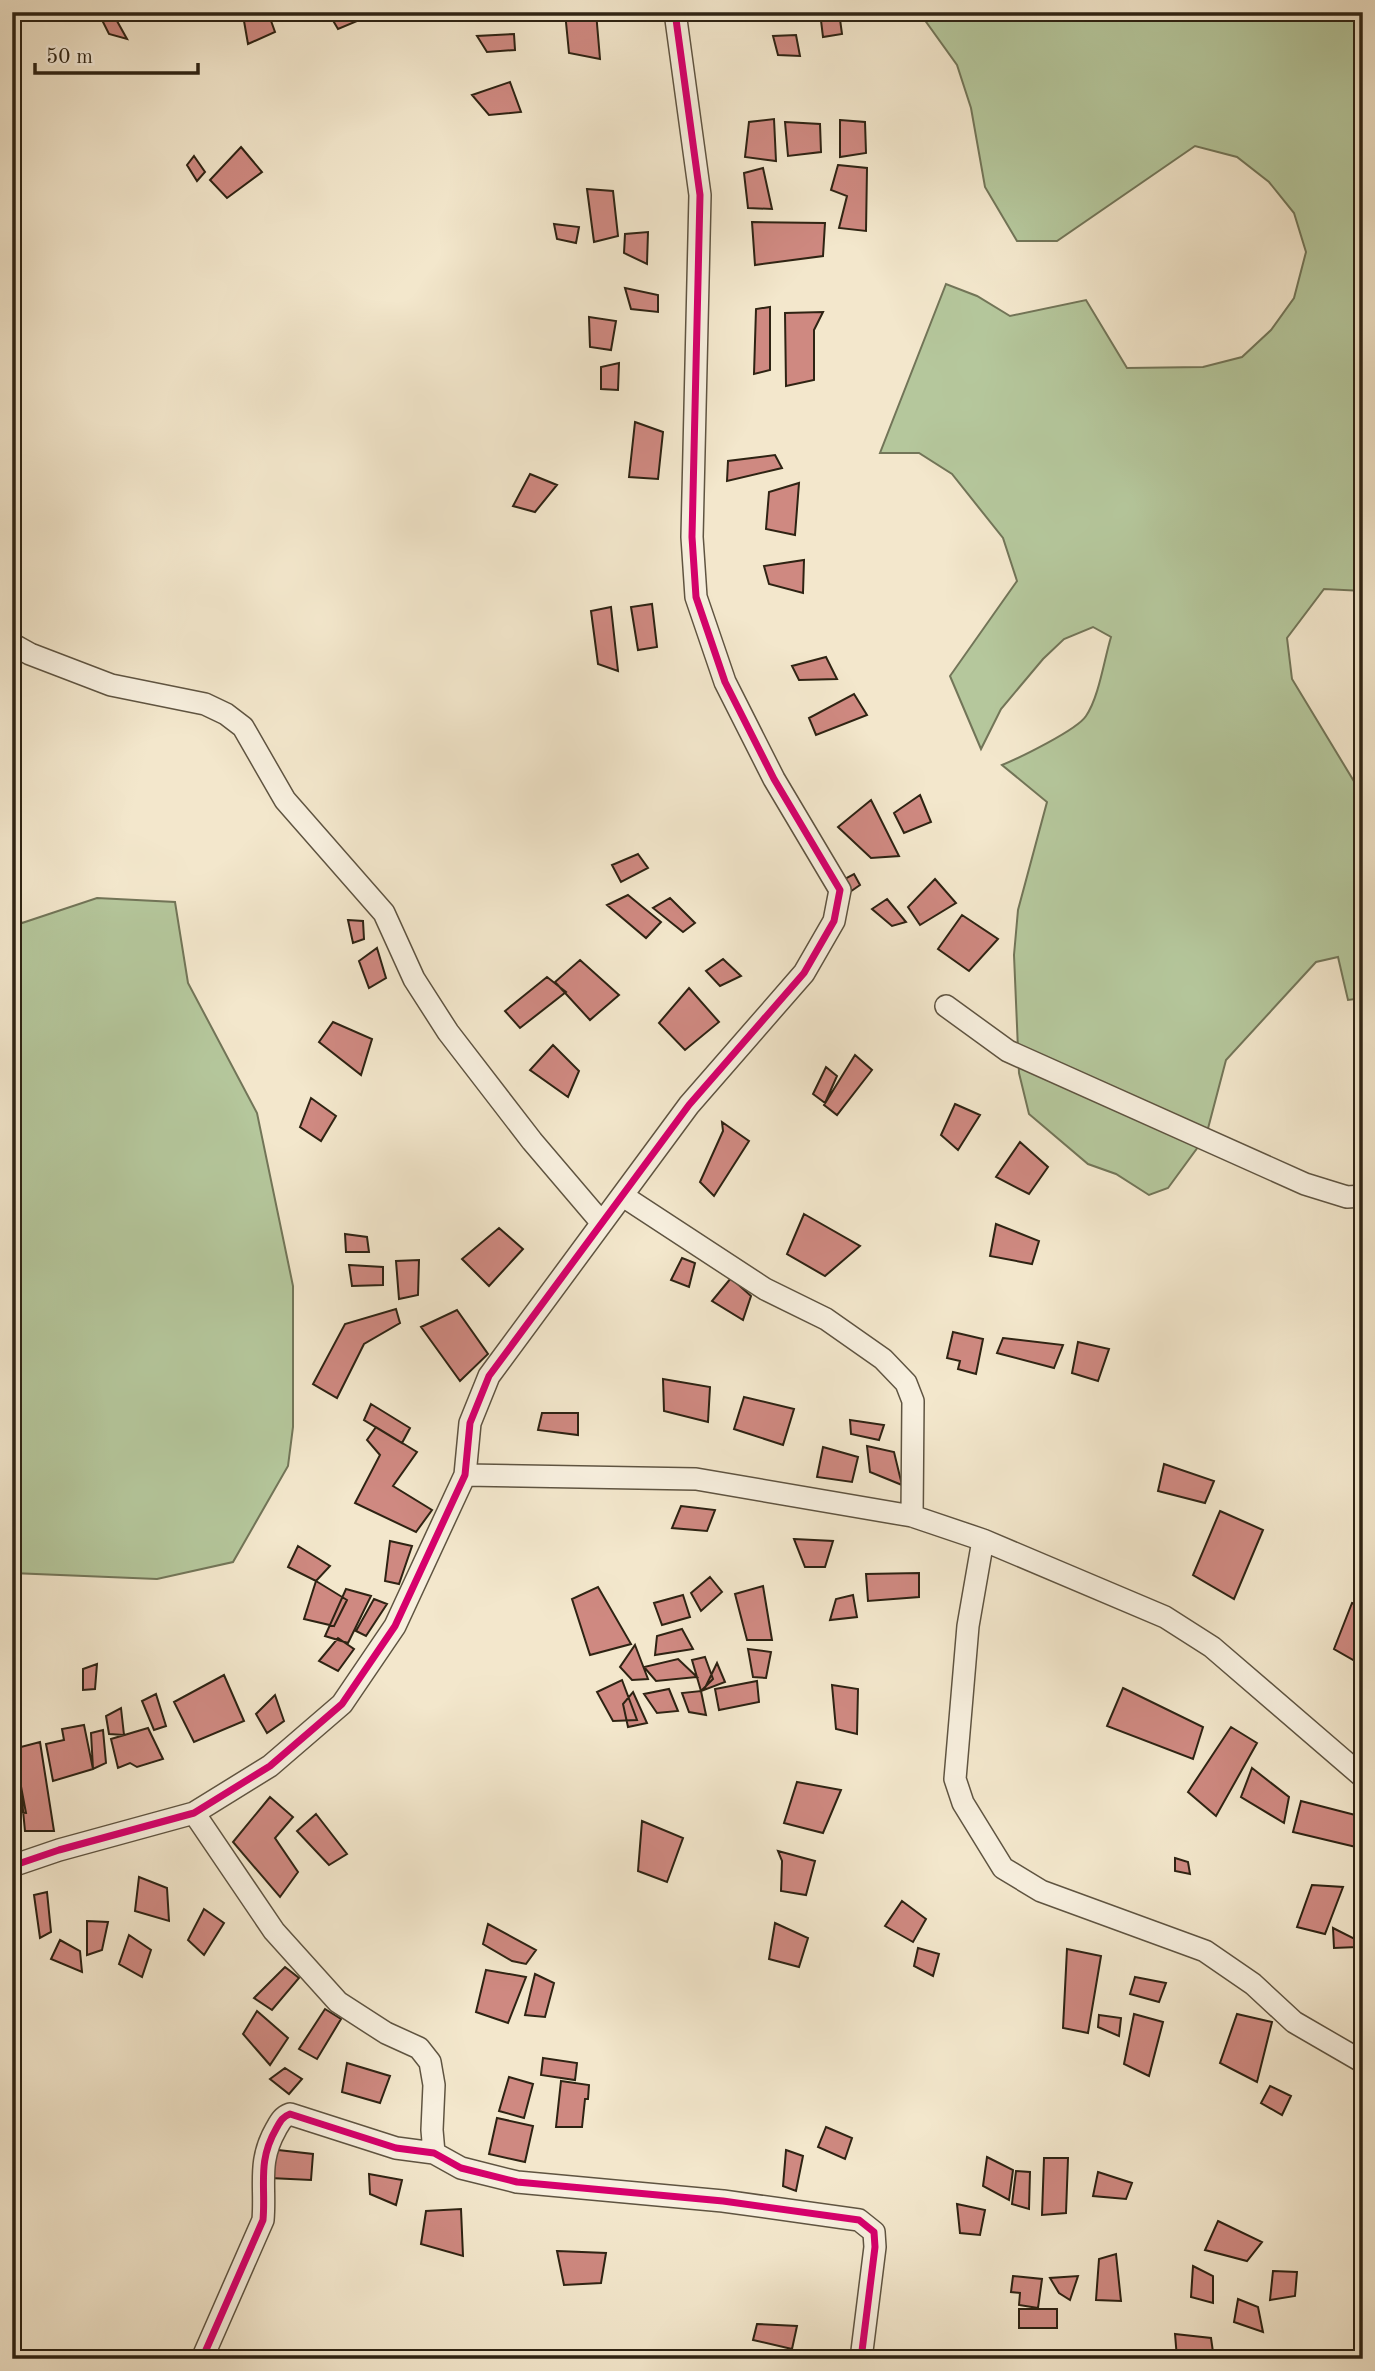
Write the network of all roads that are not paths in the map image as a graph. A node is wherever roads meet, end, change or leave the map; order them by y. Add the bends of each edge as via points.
1 (675, 12) edge
2 (12, 644) edge
3 (946, 1006) dead end
4 (623, 1196) junction
5 (1363, 1196) edge
6 (601, 1222) junction
7 (465, 1475) junction
8 (912, 1516) junction
9 (983, 1540) junction
10 (1363, 1777) edge
11 (194, 1813) junction
12 (12, 1866) edge
13 (1363, 2062) edge
14 (434, 2153) junction
15 (202, 2359) edge
16 (861, 2359) edge

1 - 4 street via 700,195 692,537 696,597 725,682 774,779 840,890 834,921 804,973 689,1105
2 - 6 street via 111,685 205,704 243,727 285,800 384,913 414,979 448,1032
3 - 5 street via 1008,1051 1305,1184 1347,1197
4 - 6 street
4 - 8 street via 765,1289 826,1319 883,1359 905,1383 913,1401
6 - 7 street via 489,1376 470,1423
7 - 8 street via 696,1479
7 - 11 street via 395,1626 342,1704 270,1766
8 - 9 street
9 - 10 street via 1165,1617 1212,1647
9 - 13 street via 968,1626 955,1779 963,1803 1003,1868 1041,1891 1205,1951 1253,1983 1294,2022
11 - 12 street
11 - 14 street via 274,1931 338,2002 419,2048 430,2062
14 - 15 street via 396,2148 290,2114 283,2116 269,2141 262,2173 263,2220
14 - 16 street via 461,2168 517,2182 723,2201 859,2220 874,2232 875,2247

